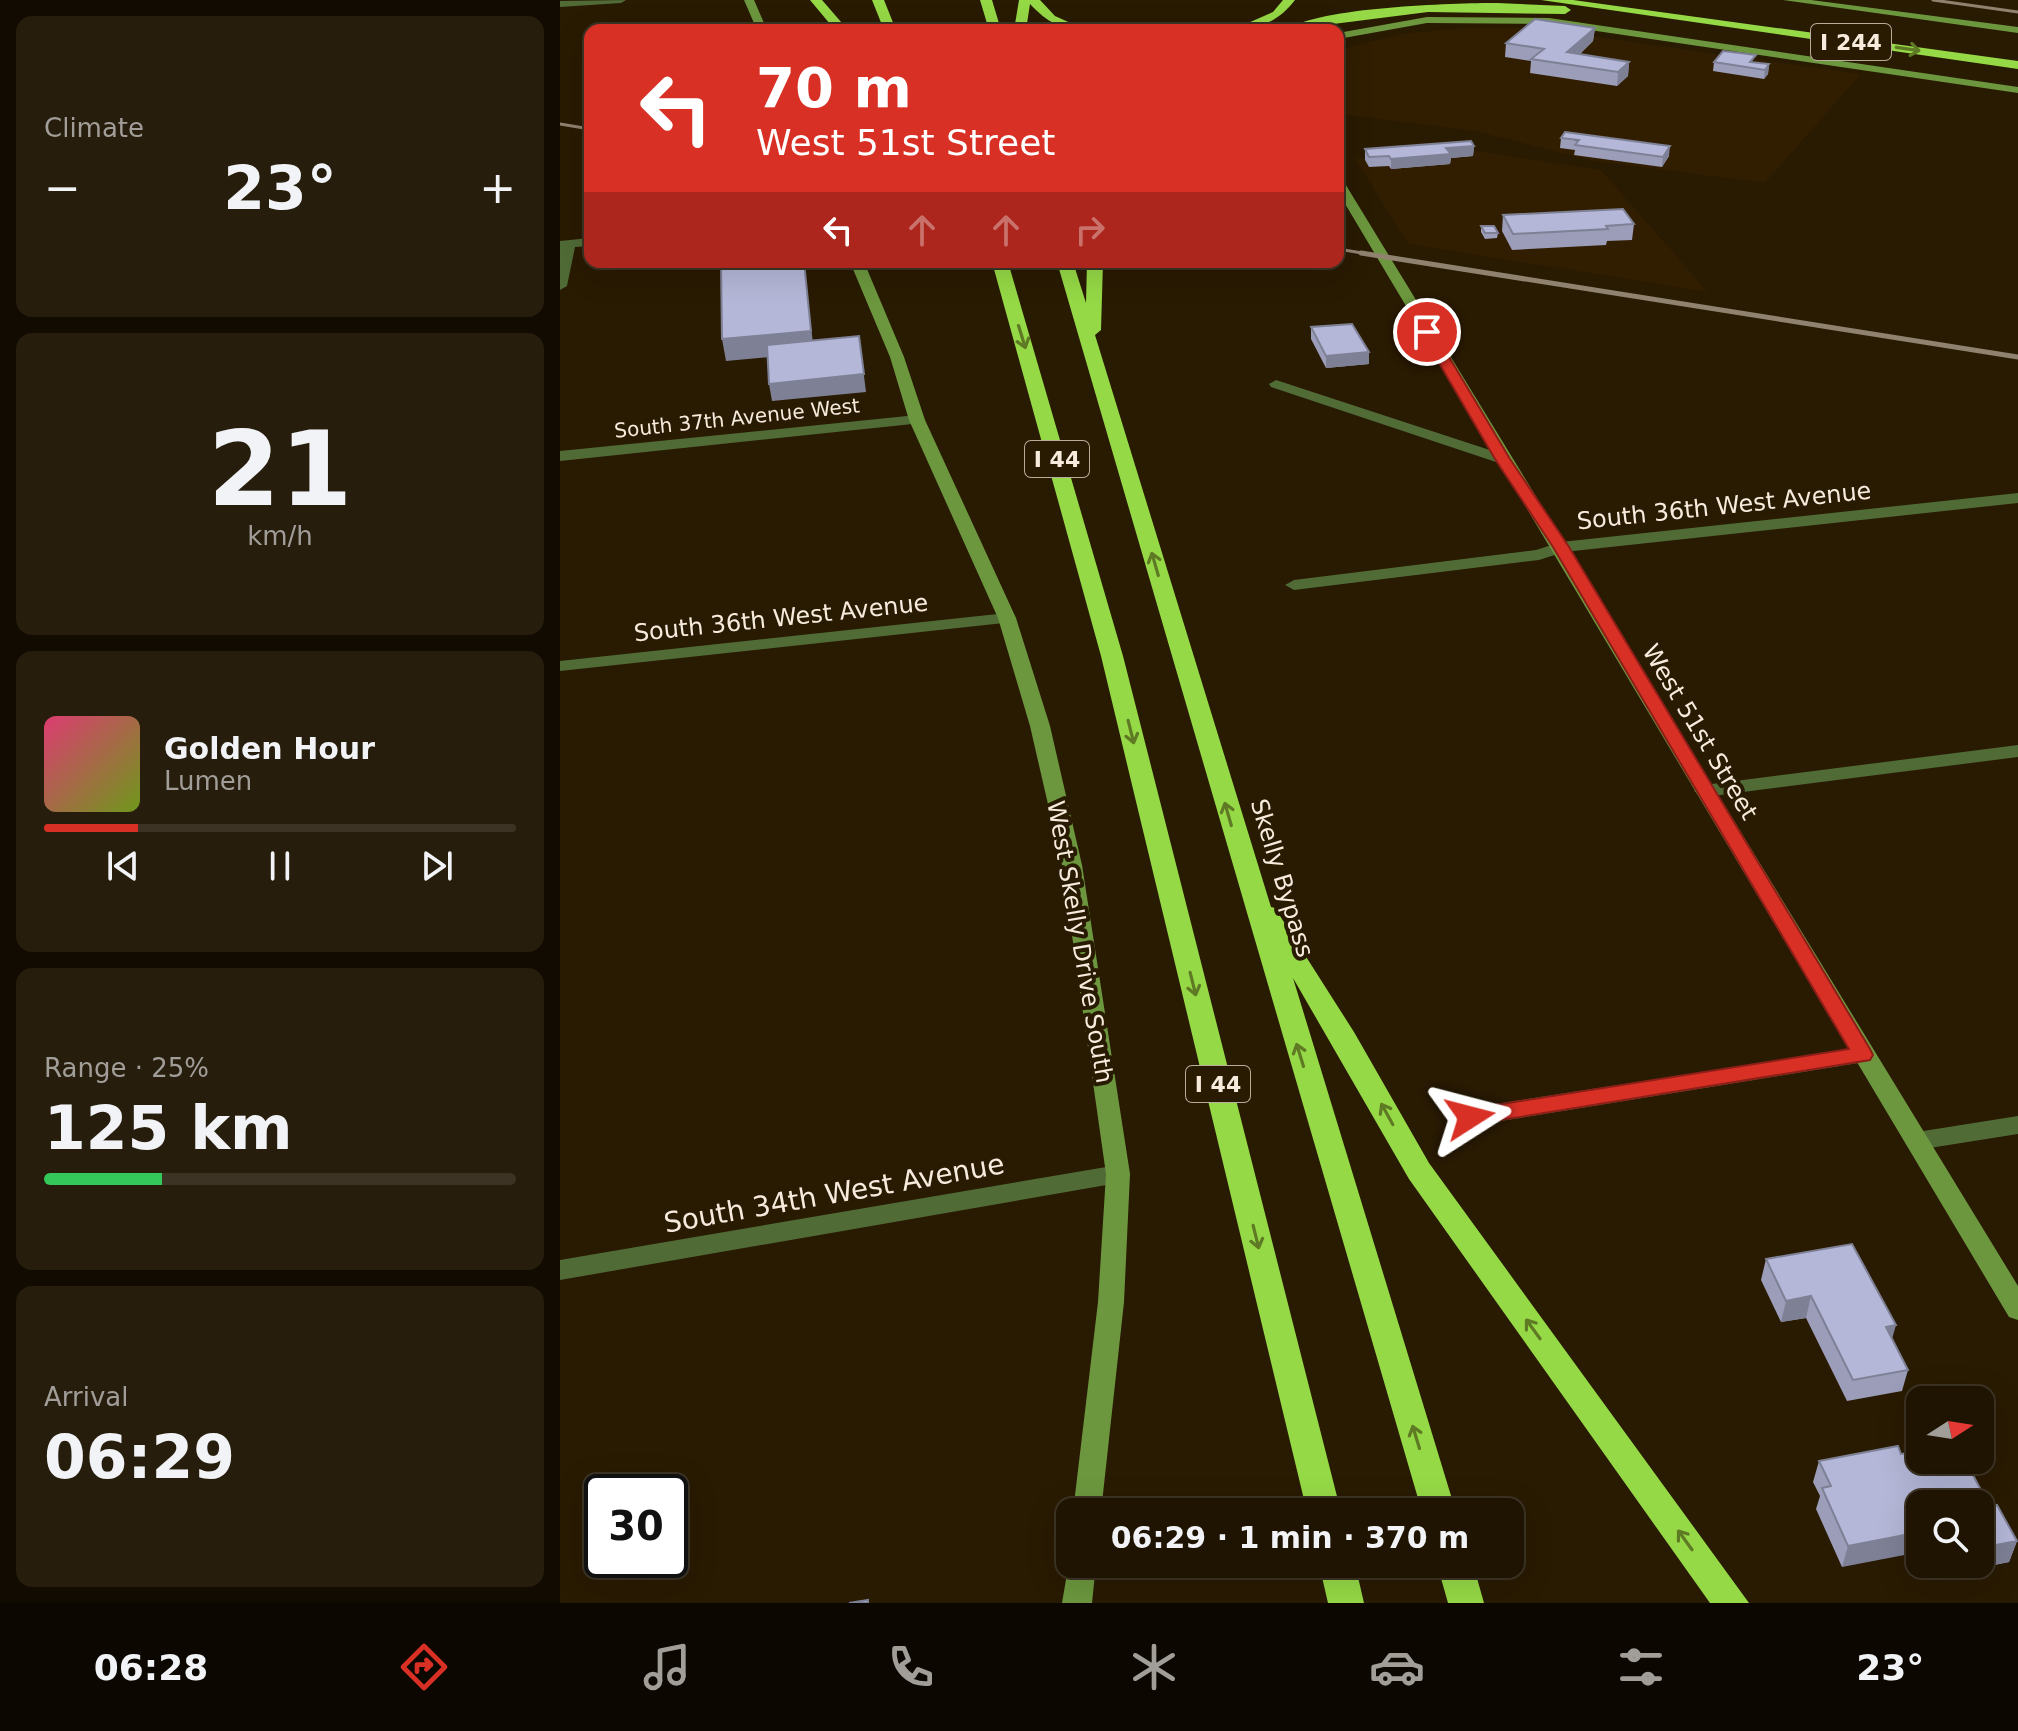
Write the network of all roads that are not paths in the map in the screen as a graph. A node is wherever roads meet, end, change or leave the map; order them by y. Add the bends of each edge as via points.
1 (621, 0) edge
2 (749, 0) edge
3 (816, 0) edge
4 (878, 0) edge
5 (986, 0) edge
6 (1025, 0) edge
7 (1033, 0) edge
8 (1289, 0) edge
9 (1547, 0) edge
10 (1645, 0) edge
11 (1788, 0) edge
12 (560, 4) edge
13 (759, 24) edge
14 (837, 24) edge
15 (888, 24) edge
16 (993, 24) edge
17 (1021, 24) edge
18 (1064, 24) edge
19 (1254, 24) edge
20 (1318, 24) edge
21 (1719, 24) junction
22 (2018, 30) edge
23 (1899, 34) dead end
24 (1344, 35) edge
25 (2018, 65) edge
26 (2018, 90) edge
27 (1344, 195) edge
28 (565, 244) edge
29 (860, 268) edge
30 (1002, 268) edge
31 (1067, 268) edge
32 (1095, 268) edge
33 (560, 286) edge
34 (1093, 353) junction
35 (1276, 384) dead end
36 (917, 420) junction
37 (560, 456) edge
38 (1502, 459) junction
39 (2018, 498) edge
40 (1561, 547) junction
41 (1294, 585) dead end
42 (1007, 618) junction
43 (560, 666) edge
44 (2018, 751) edge
45 (1704, 791) junction
46 (1250, 889) junction
47 (1863, 1055) junction
48 (1470, 1117) dead end
49 (2018, 1125) edge
50 (1917, 1141) junction
51 (1118, 1174) junction
52 (560, 1270) edge
53 (2018, 1309) edge
54 (1089, 1498) edge
55 (1321, 1498) edge
56 (1435, 1498) edge
57 (1080, 1578) edge
58 (1340, 1578) edge
59 (1077, 1603) edge
60 (1346, 1603) edge
61 (1731, 1603) edge

1 - 12 street
2 - 13 street
3 - 14 highway
4 - 15 highway
5 - 16 highway
6 - 17 highway
7 - 18 highway via 1051,19
8 - 19 highway via 1277,15
9 - 21 highway, I 244
10 - 23 highway, I 244
11 - 22 street
20 - 21 highway via 1357,15 1465,7
21 -> 25 highway, I 244
24 - 26 street via 1427,20 1577,24
27 - 38 street, West 51st Street
28 - 33 street
29 - 36 street, West Skelly Drive South
30 -> 55 highway, I 44 via 1112,656
31 - 34 highway, Skelly Bypass / I 44
32 - 34 highway
46 -> 34 highway, Skelly Bypass / I 44
35 - 38 street
36 - 37 street, South 37th Avenue West
36 - 42 street, West Skelly Drive South
38 - 40 street, West 51st Street
39 - 40 street, South 36th West Avenue
40 - 41 street, South 36th West Avenue via 1539,555
40 - 45 street, West 51st Street
42 - 43 street, South 36th West Avenue
42 - 51 street, West Skelly Drive South via 1040,726 1072,865
44 - 45 street
45 - 47 street, West 51st Street
56 -> 46 highway, Skelly Bypass / I 44
61 -> 46 highway via 1419,1171
47 - 48 street
47 - 50 street, West 51st Street
49 - 50 street
50 - 53 street, West 51st Street
51 - 52 street, South 34th West Avenue
51 - 54 street, West Skelly Drive South via 1111,1302
57 - 59 street
58 - 60 highway

